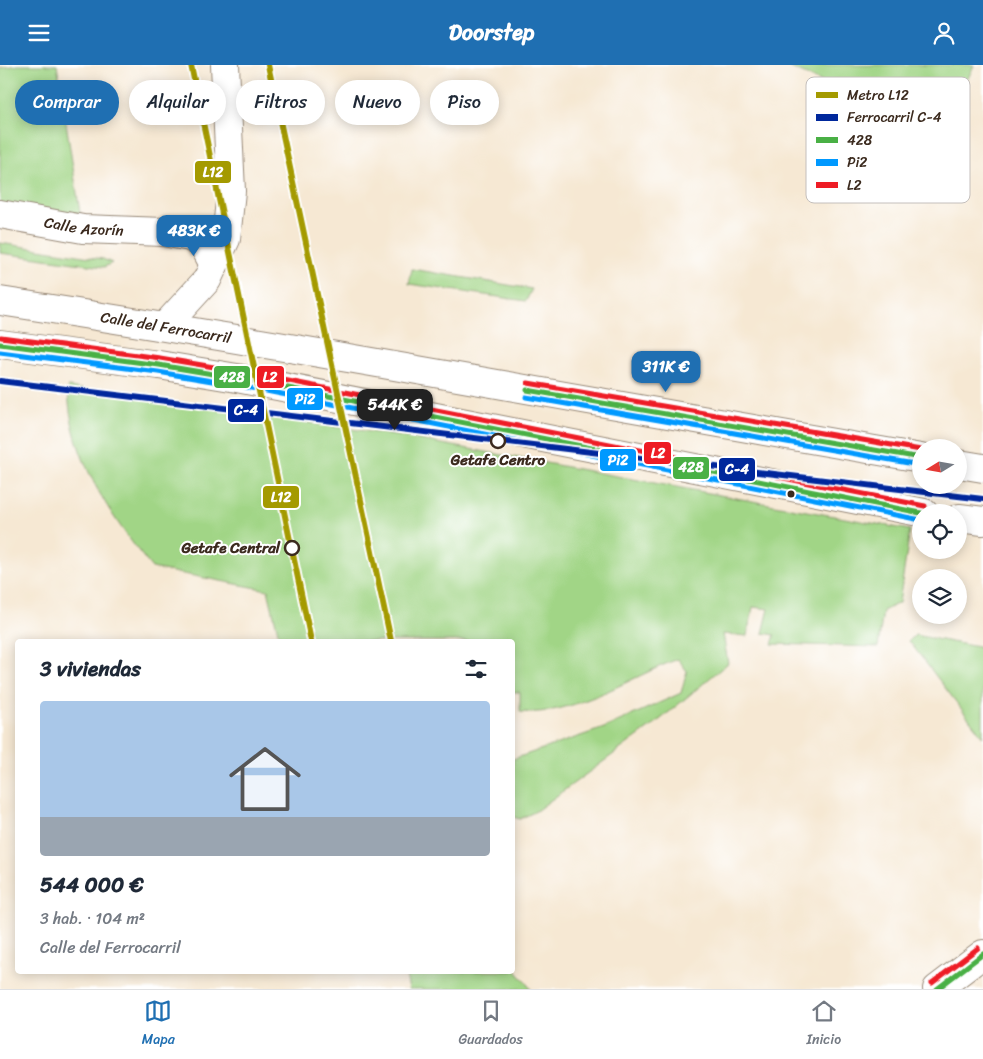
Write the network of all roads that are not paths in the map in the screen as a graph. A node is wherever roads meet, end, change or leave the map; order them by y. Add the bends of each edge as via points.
1 (225, 65) edge
2 (0, 214) edge
3 (214, 265) junction
4 (0, 301) edge
5 (165, 326) junction
6 (0, 345) edge
7 (912, 456) edge
8 (968, 466) edge
9 (983, 468) edge
10 (912, 511) edge
11 (967, 519) edge
12 (983, 521) edge
13 (983, 954) edge
14 (937, 989) edge

1 - 3 street via 231,191 226,239
2 - 3 street, Calle Azorín via 83,229 164,232 190,237 203,244
3 - 5 street via 207,280
4 - 5 street, Calle del Ferrocarril
5 - 7 street, Calle del Ferrocarril
6 - 10 street via 237,378
8 - 9 street
11 - 12 street
13 - 14 street

